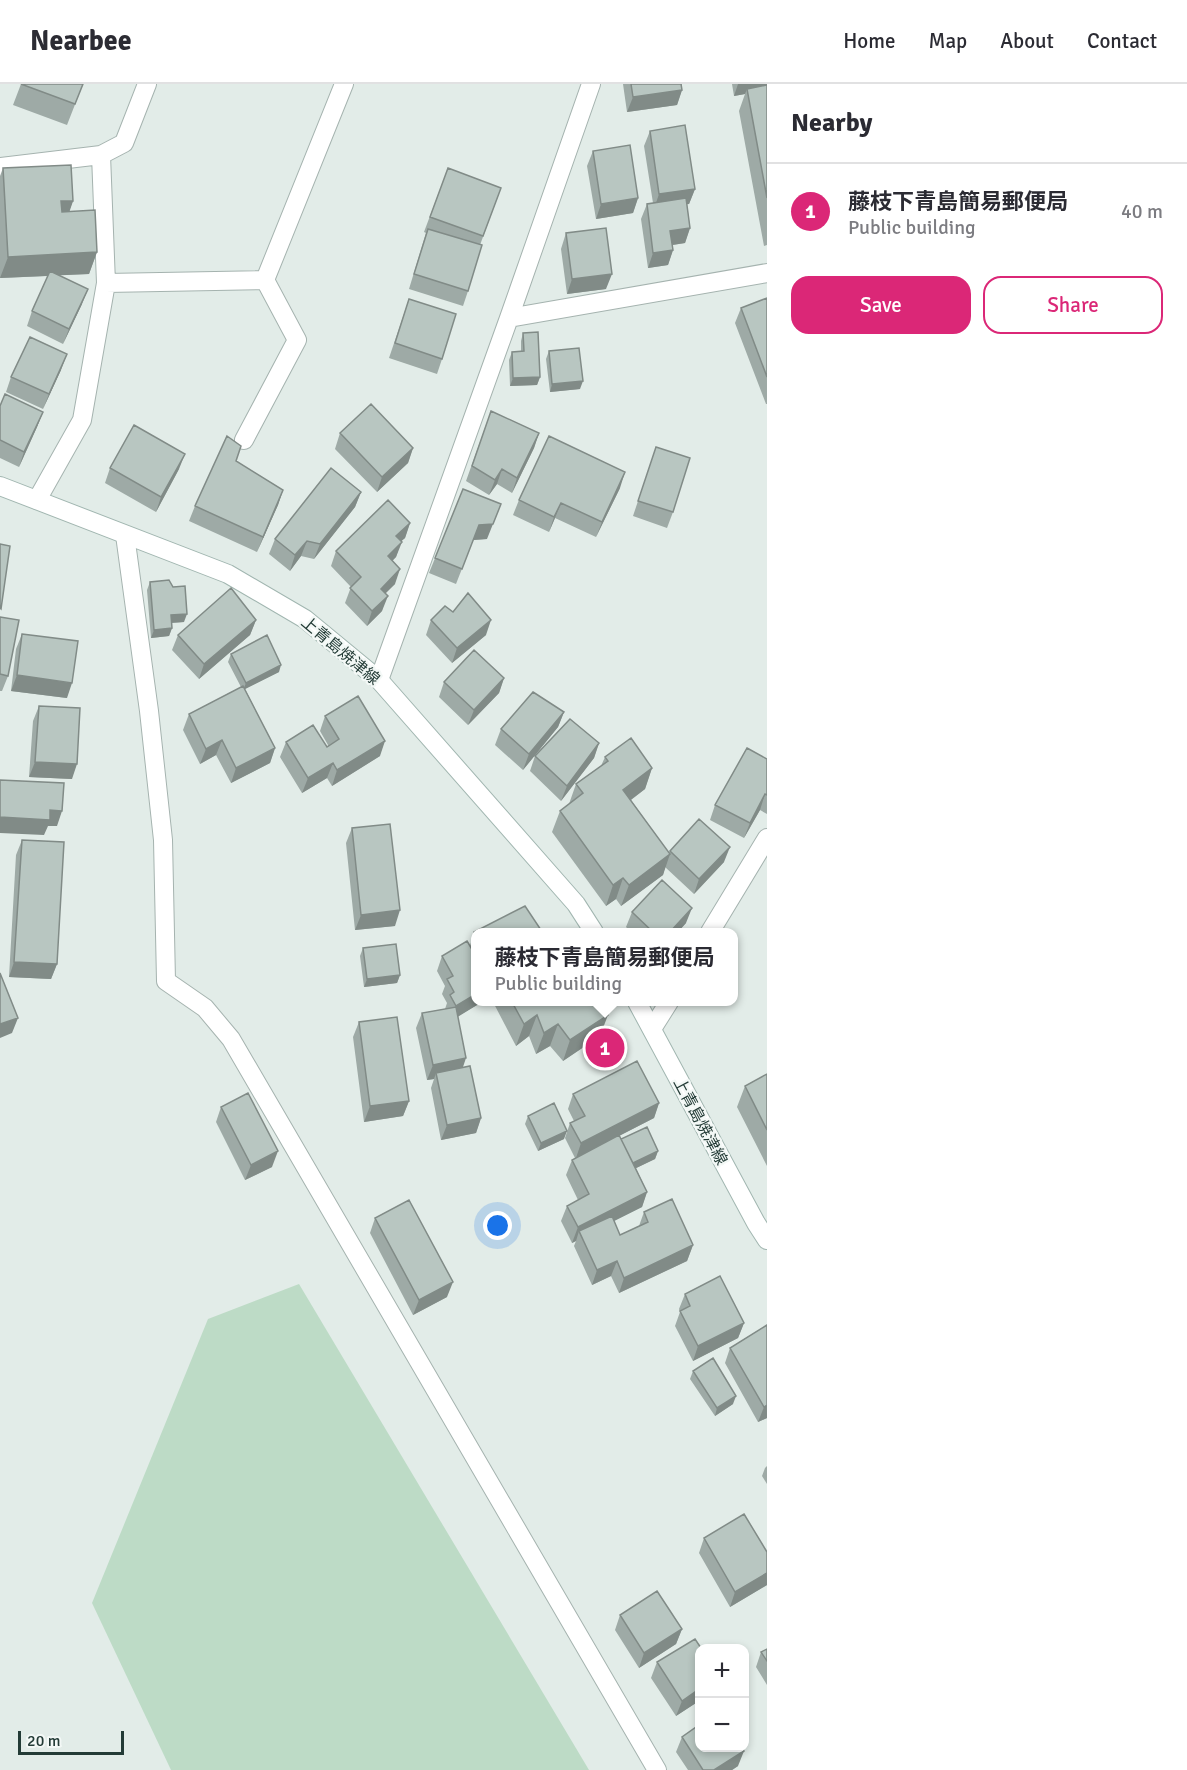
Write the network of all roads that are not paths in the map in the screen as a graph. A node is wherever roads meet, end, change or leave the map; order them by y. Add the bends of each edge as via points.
1 (147, 84) edge
2 (344, 84) edge
3 (591, 84) edge
4 (101, 156) junction
5 (0, 167) edge
6 (767, 273) edge
7 (265, 280) junction
8 (106, 283) junction
9 (509, 318) junction
10 (244, 440) dead end
11 (0, 486) edge
12 (37, 500) junction
13 (125, 535) junction
14 (379, 680) junction
15 (767, 838) edge
16 (591, 928) edge
17 (713, 928) edge
18 (639, 1006) edge
19 (666, 1006) edge
20 (652, 1029) junction
21 (767, 1240) edge
22 (657, 1770) edge

1 - 4 street via 124,143
2 - 7 street
3 - 9 street
4 - 5 street
4 - 8 street
6 - 9 street
7 - 8 street
7 - 10 street via 297,340
8 - 12 street via 82,420
9 - 14 street
11 - 12 street, 上青島焼津線
12 - 13 street, 上青島焼津線
13 - 14 street, 上青島焼津線 via 228,574 305,619
13 - 22 street via 163,840 166,981 205,1008 231,1039
14 - 16 street, 上青島焼津線 via 576,904
15 - 17 street
18 - 20 street, 上青島焼津線
19 - 20 street
20 - 21 street, 上青島焼津線

